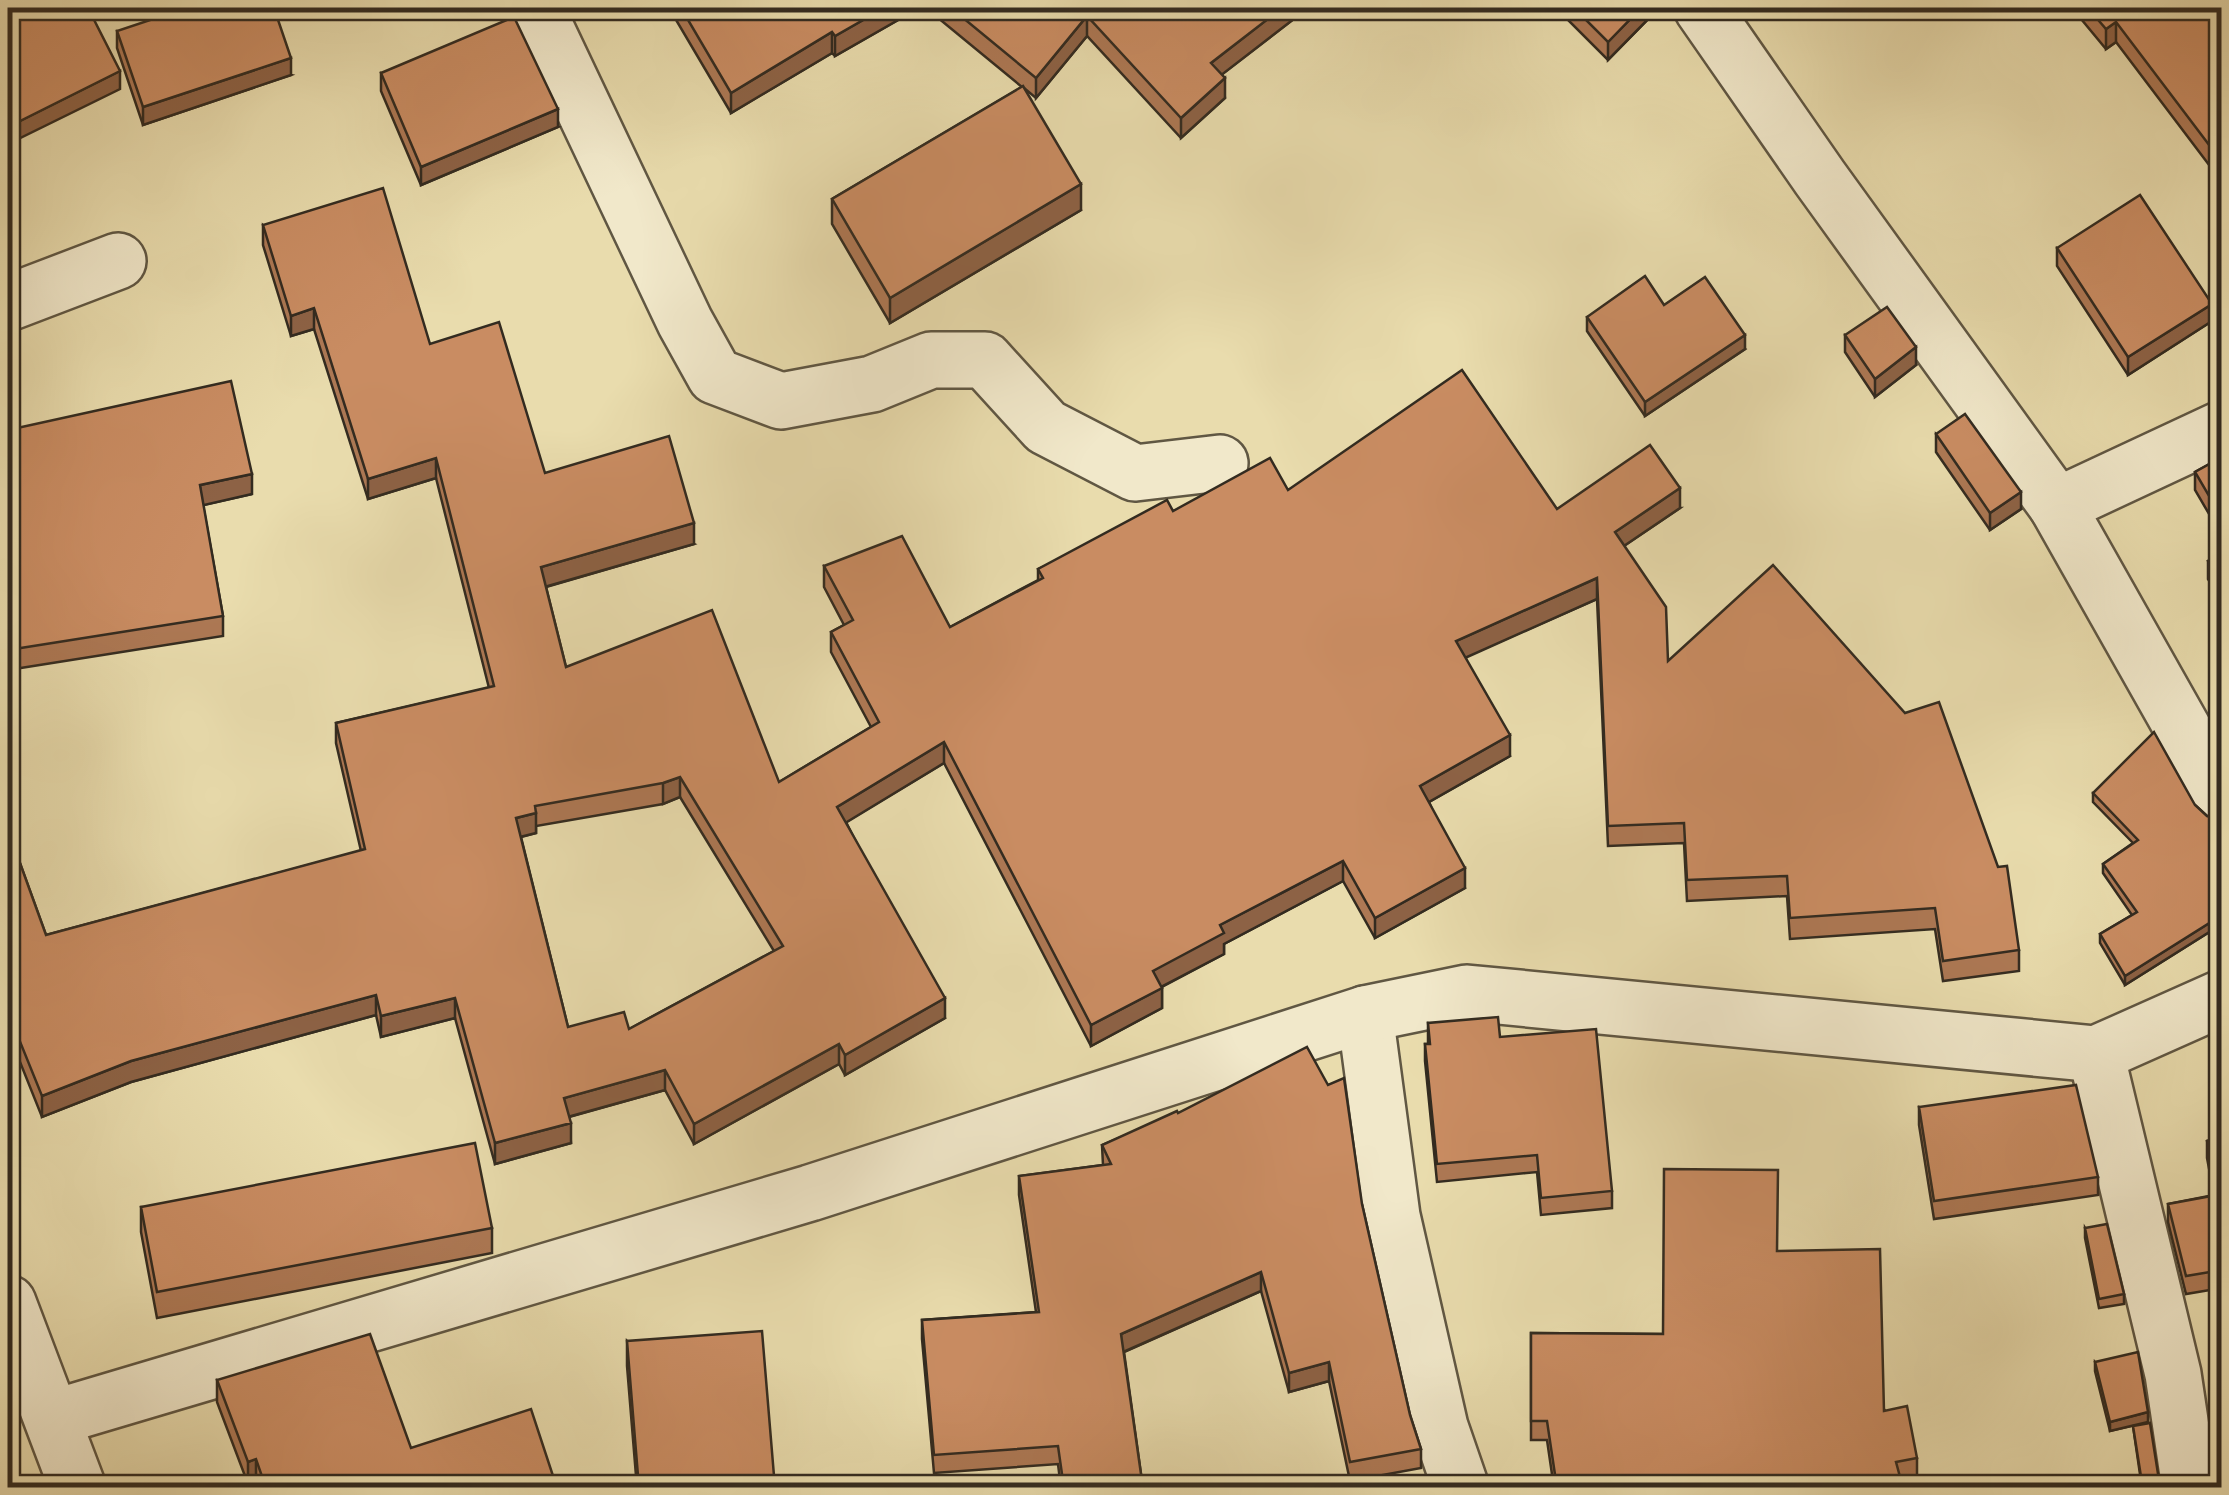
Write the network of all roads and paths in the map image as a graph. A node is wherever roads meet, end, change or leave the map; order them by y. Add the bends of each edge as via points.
1 (536, 8) edge
2 (1702, 8) edge
3 (118, 260) dead end
4 (8, 303) edge
5 (2222, 429) edge
6 (1220, 463) dead end
7 (2057, 506) junction
8 (2222, 798) edge
9 (2222, 998) edge
10 (1366, 1014) junction
11 (2096, 1054) junction
12 (8, 1303) edge
13 (52, 1418) junction
14 (64, 1483) edge
15 (1462, 1488) edge
16 (2190, 1488) edge

1 - 6 street via 715,376 781,401 872,384 931,360 985,360 1046,428 1135,473
2 - 7 street
3 - 4 street
5 - 7 street
7 - 8 street
9 - 11 street
10 - 11 street via 1467,992
10 - 13 street via 810,1193
10 - 15 street via 1392,1216 1440,1427
11 - 16 street via 2173,1374
12 - 13 street
13 - 14 street

